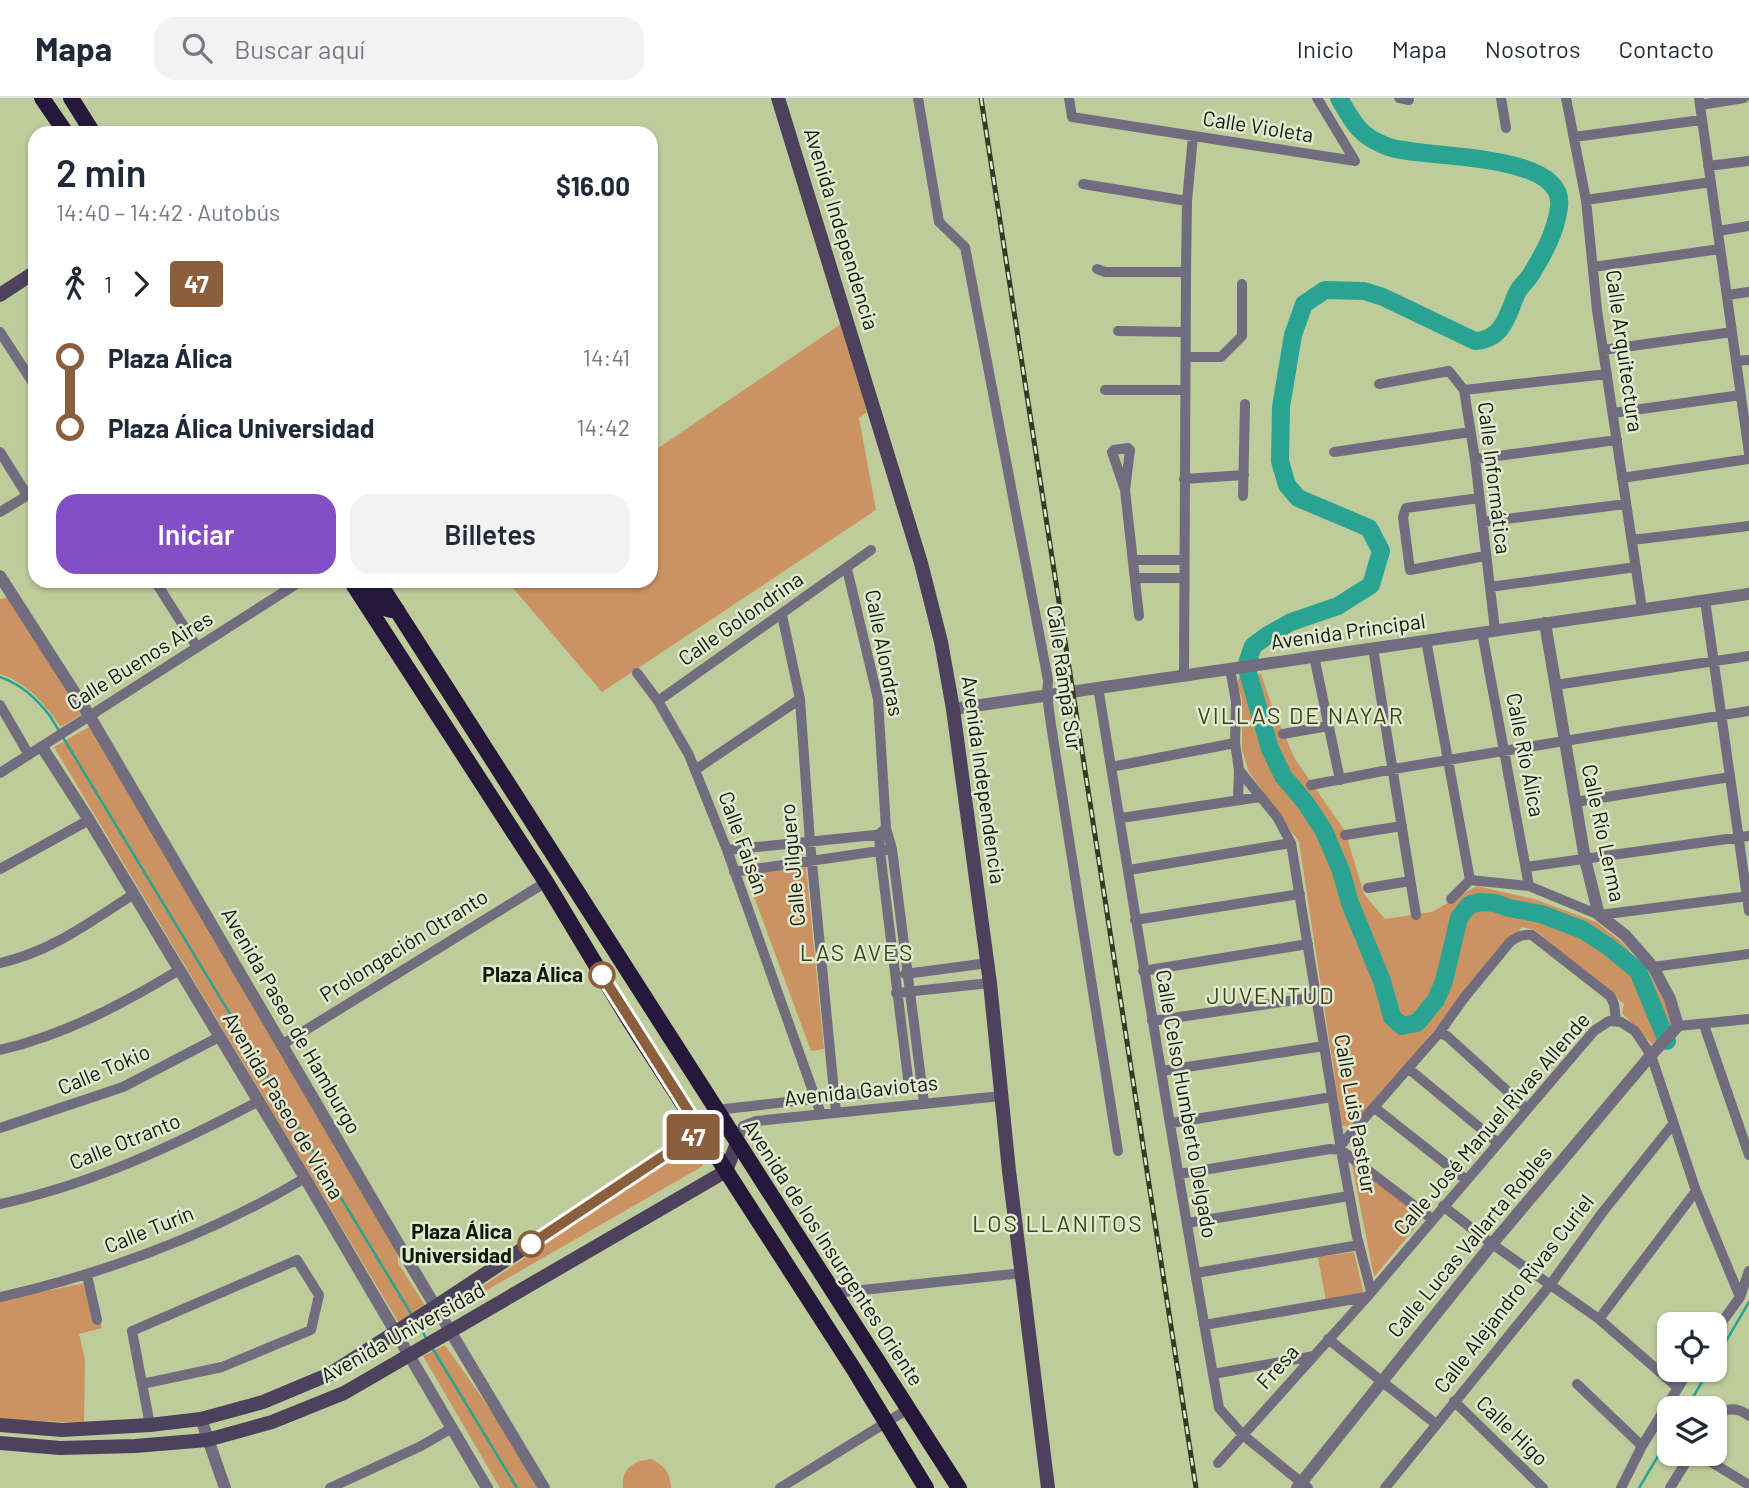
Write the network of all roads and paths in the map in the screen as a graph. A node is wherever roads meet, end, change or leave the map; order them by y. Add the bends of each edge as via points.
1 (42, 98) edge
2 (71, 98) edge
3 (778, 98) edge
4 (918, 98) edge
5 (1069, 98) edge
6 (1318, 98) edge
7 (1501, 98) edge
8 (1566, 98) edge
9 (1744, 98) edge
10 (1699, 101) edge
11 (1702, 120) junction
12 (61, 126) edge
13 (89, 126) edge
14 (1506, 128) dead end
15 (1193, 136) junction
16 (1574, 137) junction
17 (1749, 161) edge
18 (1708, 166) junction
19 (1711, 182) junction
20 (1083, 184) dead end
21 (1586, 200) junction
22 (1187, 201) junction
23 (1749, 226) edge
24 (1718, 231) junction
25 (1720, 249) junction
26 (1593, 267) junction
27 (1097, 269) dead end
28 (1186, 272) junction
29 (28, 277) edge
30 (1242, 284) dead end
31 (1749, 292) edge
32 (0, 295) edge
33 (1727, 295) junction
34 (1118, 331) dead end
35 (0, 332) edge
36 (1185, 332) junction
37 (1732, 332) junction
38 (1603, 350) junction
39 (1186, 357) junction
40 (1749, 360) edge
41 (1737, 361) junction
42 (1607, 374) junction
43 (28, 375) edge
44 (1379, 384) dead end
45 (1105, 390) dead end
46 (1185, 390) junction
47 (1464, 390) junction
48 (1741, 395) junction
49 (1245, 404) dead end
50 (1613, 413) junction
51 (1747, 423) edge
52 (1470, 432) junction
53 (1617, 440) junction
54 (0, 452) edge
55 (1334, 452) dead end
56 (1749, 453) edge
57 (1475, 459) junction
58 (1749, 459) edge
59 (1244, 475) junction
60 (1622, 478) junction
61 (1184, 479) junction
62 (28, 489) edge
63 (1125, 490) dead end
64 (28, 495) edge
65 (1243, 496) dead end
66 (1479, 498) junction
67 (1626, 503) junction
68 (0, 512) edge
69 (1482, 522) junction
70 (1749, 526) edge
71 (1632, 540) junction
72 (871, 550) dead end
73 (1485, 556) junction
74 (1133, 560) junction
75 (1184, 560) junction
76 (1636, 567) junction
77 (847, 569) junction
78 (0, 576) edge
79 (1135, 578) junction
80 (1184, 578) junction
81 (1490, 587) junction
82 (159, 588) edge
83 (290, 588) edge
84 (355, 588) edge
85 (367, 588) edge
86 (383, 588) edge
87 (4, 591) edge
88 (1749, 594) edge
89 (1705, 600) junction
90 (397, 610) junction
91 (1642, 610) junction
92 (782, 615) junction
93 (1139, 616) dead end
94 (1545, 623) junction
95 (1489, 631) junction
96 (1426, 640) junction
97 (418, 644) junction
98 (197, 647) junction
99 (1373, 648) junction
100 (1314, 656) junction
101 (1749, 656) edge
102 (398, 657) junction
103 (1714, 662) junction
104 (1233, 668) junction
105 (637, 673) dead end
106 (1184, 675) junction
107 (1555, 685) junction
108 (1098, 687) junction
109 (1047, 695) junction
110 (800, 699) junction
111 (657, 701) junction
112 (0, 705) edge
113 (953, 709) junction
114 (1749, 711) edge
115 (89, 715) junction
116 (1721, 716) junction
117 (1328, 726) junction
118 (1283, 734) dead end
119 (1565, 741) junction
120 (47, 743) junction
121 (1236, 743) junction
122 (1504, 751) junction
123 (29, 755) junction
124 (491, 757) junction
125 (1448, 760) junction
126 (1111, 767) junction
127 (472, 769) junction
128 (1239, 769) junction
129 (1393, 769) junction
130 (695, 770) junction
131 (0, 773) edge
132 (1730, 777) junction
133 (1340, 779) junction
134 (1311, 785) dead end
135 (1260, 797) junction
136 (1238, 800) junction
137 (1575, 802) junction
138 (1121, 818) junction
139 (89, 820) junction
140 (1402, 826) junction
141 (885, 832) junction
142 (1345, 835) dead end
143 (1744, 837) edge
144 (810, 842) junction
145 (1291, 843) junction
146 (892, 849) junction
147 (727, 850) junction
148 (880, 851) junction
149 (1585, 859) junction
150 (812, 861) junction
151 (1526, 867) junction
152 (0, 869) edge
153 (1129, 870) junction
154 (734, 872) junction
155 (1470, 880) junction
156 (1410, 881) junction
157 (546, 882) junction
158 (1529, 886) junction
159 (1367, 888) dead end
160 (134, 894) junction
161 (1300, 894) junction
162 (1748, 896) edge
163 (1451, 899) dead end
164 (1749, 911) edge
165 (1416, 915) dead end
166 (1599, 915) junction
167 (1135, 919) junction
168 (1308, 944) junction
169 (1749, 954) edge
170 (0, 963) edge
171 (988, 963) junction
172 (1653, 967) junction
173 (178, 970) junction
174 (1143, 971) junction
175 (909, 973) junction
176 (894, 976) junction
177 (990, 983) junction
178 (911, 991) junction
179 (896, 993) junction
180 (1316, 997) junction
181 (1749, 1018) edge
182 (1152, 1021) junction
183 (1616, 1021) junction
184 (1704, 1025) junction
185 (1678, 1026) junction
186 (1439, 1033) junction
187 (219, 1037) junction
188 (283, 1044) junction
189 (1324, 1046) junction
190 (0, 1050) edge
191 (1651, 1055) junction
192 (1409, 1069) junction
193 (1161, 1071) junction
194 (908, 1086) joint
195 (835, 1096) junction
196 (1001, 1096) junction
197 (1332, 1097) junction
198 (817, 1099) junction
199 (259, 1101) junction
200 (924, 1104) junction
201 (1375, 1108) junction
202 (1526, 1108) junction
203 (716, 1111) junction
204 (835, 1112) junction
205 (821, 1114) junction
206 (1171, 1124) junction
207 (1673, 1124) junction
208 (0, 1128) edge
209 (701, 1131) junction
210 (1497, 1142) junction
211 (737, 1143) junction
212 (1340, 1148) junction
213 (1118, 1151) dead end
214 (1749, 1155) edge
215 (726, 1171) junction
216 (1179, 1174) junction
217 (305, 1178) junction
218 (1465, 1179) junction
219 (1696, 1191) junction
220 (1349, 1196) junction
221 (0, 1204) edge
222 (1443, 1206) junction
223 (1432, 1219) junction
224 (1187, 1223) junction
225 (1492, 1244) junction
226 (1359, 1245) junction
227 (1749, 1271) edge
228 (1022, 1273) junction
229 (1196, 1273) junction
230 (87, 1275) junction
231 (1550, 1285) junction
232 (834, 1293) junction
233 (1369, 1294) junction
234 (0, 1297) edge
235 (1740, 1297) junction
236 (430, 1311) junction
237 (1727, 1315) edge
238 (97, 1320) dead end
239 (1599, 1320) junction
240 (1204, 1325) junction
241 (400, 1329) junction
242 (445, 1334) junction
243 (1328, 1339) junction
244 (415, 1353) junction
245 (1314, 1356) junction
246 (1213, 1374) junction
247 (1380, 1381) junction
248 (1680, 1382) edge
249 (142, 1384) junction
250 (1577, 1384) dead end
251 (1676, 1387) junction
252 (1454, 1401) junction
253 (908, 1409) junction
254 (1727, 1410) edge
255 (1749, 1416) edge
256 (201, 1419) junction
257 (884, 1422) junction
258 (1436, 1424) junction
259 (0, 1425) edge
260 (150, 1425) junction
261 (452, 1428) junction
262 (1243, 1435) junction
263 (207, 1440) junction
264 (0, 1443) edge
265 (1642, 1446) junction
266 (1218, 1463) dead end
267 (1684, 1466) edge
268 (1718, 1466) edge
269 (1749, 1485) edge
270 (1302, 1486) edge
271 (225, 1488) edge
272 (330, 1488) edge
273 (487, 1488) edge
274 (544, 1488) edge
275 (780, 1488) edge
276 (926, 1488) edge
277 (959, 1488) edge
278 (1048, 1488) edge
279 (1385, 1488) edge
280 (1544, 1488) edge
281 (1620, 1488) edge
282 (1671, 1488) edge

1 - 12 highway
2 - 13 highway
3 - 113 main road, Avenida Independencia via 921,563
4 - 109 street, Calle Rampa Sur via 939,222 965,247 1048,680
5 - 15 street, Calle Violeta via 1072,117
6 - 15 street, Calle Violeta via 1355,161
7 - 14 street
8 - 16 street, Calle Arquitectura
9 - 10 street
10 - 11 street
11 - 16 street
11 - 18 street
15 - 22 street
16 - 21 street, Calle Arquitectura
17 - 18 street
18 - 19 street
19 - 21 street
19 - 24 street
20 - 22 street
21 - 26 street, Calle Arquitectura
22 - 28 street
23 - 24 street
24 - 25 street
25 - 26 street
25 - 33 street
26 - 38 street, Calle Arquitectura
27 - 28 street
28 - 36 street
29 - 32 main road
30 - 39 street via 1242,336 1221,357
31 - 33 street
33 - 37 street
34 - 36 street
35 - 43 street
36 - 39 street
37 - 38 street
37 - 41 street
38 - 42 street, Calle Arquitectura
39 - 46 street
40 - 41 street
41 - 48 street
42 - 47 street, Calle Informática
42 - 50 street, Calle Arquitectura
44 - 47 street via 1449,371
45 - 46 street
46 - 61 street
47 - 52 street, Calle Informática
48 - 50 street
48 - 51 street
49 - 59 street
50 - 53 street, Calle Arquitectura
51 - 56 street
52 - 55 street
52 - 57 street, Calle Informática
53 - 57 street
53 - 60 street, Calle Arquitectura
54 - 62 street
57 - 66 street, Calle Informática
58 - 60 street
59 - 61 street
59 - 65 street
60 - 67 street, Calle Arquitectura
61 - 75 street
63 - 74 street
64 - 68 street
66 - 69 street, Calle Informática
66 - 73 street via 1406,508 1403,517 1410,570
67 - 69 street
67 - 71 street, Calle Arquitectura
69 - 73 street, Calle Informática
70 - 71 street
71 - 76 street, Calle Arquitectura
72 - 77 street, Calle Golondrina
73 - 81 street, Calle Informática
74 - 75 street
74 - 79 street
75 - 80 street
76 - 81 street
76 - 91 street, Calle Arquitectura
77 - 92 street, Calle Golondrina
77 - 141 street, Calle Alondras via 878,699
78 - 87 street, Avenida Paseo de Hamburgo
79 - 80 street
79 - 93 street
80 - 106 street
81 - 95 street, Calle Informática
82 - 98 street
83 - 98 street, Calle Buenos Aires
84 - 102 highway
85 - 90 highway via 387,611
86 - 90 highway, Avenida de los Insurgentes Oriente
87 - 115 street, Avenida Paseo de Hamburgo
88 - 89 street, Avenida Principal
89 - 91 street, Avenida Principal
89 - 103 street
90 - 97 highway, Avenida de los Insurgentes Oriente
91 - 94 street, Avenida Principal
92 - 110 street, Calle Jilguero
92 - 111 street, Calle Golondrina
94 - 95 street, Avenida Principal
94 - 107 street, Calle Río Lerma
95 - 96 street, Avenida Principal
95 - 122 street, Calle Río Álica
96 - 99 street, Avenida Principal
96 - 125 street
97 - 102 highway
97 - 124 highway, Avenida de los Insurgentes Oriente
98 - 115 street, Calle Buenos Aires
99 - 100 street, Avenida Principal
99 - 129 street
100 - 104 street, Avenida Principal
100 - 117 street
101 - 103 street
102 - 127 highway
103 - 107 street
103 - 116 street
104 - 106 street, Avenida Principal
104 - 121 street
105 - 111 street, Calle Faisán
106 - 108 street, Avenida Principal
107 - 119 street, Calle Río Lerma
108 - 109 street, Avenida Principal
108 - 126 street, Calle Celso Humberto Delgado
109 - 113 street, Avenida Principal
109 - 213 street, Calle Rampa Sur
110 - 130 street
110 - 144 street, Calle Jilguero
111 - 130 street, Calle Faisán
112 - 123 street
113 - 171 main road, Avenida Independencia
114 - 116 street
115 - 120 street, Calle Buenos Aires
115 - 188 street, Avenida Paseo de Hamburgo
116 - 119 street
116 - 132 street
117 - 118 street
117 - 133 street
119 - 122 street
119 - 137 street, Calle Río Lerma
120 - 123 street, Calle Buenos Aires
120 - 139 street, Avenida Paseo de Viena
121 - 126 street
121 - 128 street
122 - 125 street
122 - 151 street, Calle Río Álica
123 - 131 street, Calle Buenos Aires
124 - 127 highway
124 - 203 highway, Avenida de los Insurgentes Oriente
125 - 129 street
125 - 155 street
126 - 138 street, Calle Celso Humberto Delgado
127 - 157 highway
128 - 135 street, Calle Luis Pasteur
128 - 136 street
129 - 133 street
129 - 140 street
130 - 147 street, Calle Faisán
132 - 137 street
132 - 143 street
133 - 134 street
135 - 136 street
135 - 145 street, Calle Luis Pasteur
136 - 138 street
137 - 149 street, Calle Río Lerma
138 - 153 street, Calle Celso Humberto Delgado
139 - 152 street
139 - 160 street, Avenida Paseo de Viena
140 - 142 street
140 - 156 street
141 - 144 street
141 - 146 street, Calle Alondras
141 - 148 street, Calle Alondras
143 - 149 street
143 - 162 street
144 - 147 street
144 - 150 street, Calle Jilguero
145 - 153 street
145 - 161 street, Calle Luis Pasteur
146 - 148 street
146 - 175 street, Calle Alondras
147 - 154 street, Calle Faisán
148 - 150 street
148 - 176 street, Calle Alondras
149 - 151 street
149 - 166 street, Calle Río Lerma
150 - 154 street
150 - 195 street, Calle Jilguero
151 - 158 street, Calle Río Álica
153 - 167 street, Calle Celso Humberto Delgado
154 - 198 street, Calle Faisán
155 - 158 street
155 - 163 street
156 - 159 street
156 - 165 street
157 - 188 street, Prolongación Otranto
157 - 209 highway
158 - 166 street
160 - 170 street via 70,936
160 - 173 street, Avenida Paseo de Viena
161 - 167 street
161 - 168 street, Calle Luis Pasteur
162 - 164 street
162 - 166 street
166 - 172 street, Calle Río Lerma via 1625,935
167 - 174 street, Calle Celso Humberto Delgado
168 - 174 street
168 - 180 street, Calle Luis Pasteur
169 - 172 street
171 - 175 street
171 - 177 main road, Avenida Independencia
172 - 185 street, Calle Río Lerma
173 - 187 street, Avenida Paseo de Viena
173 - 190 street via 66,1030
174 - 182 street, Calle Celso Humberto Delgado
175 - 176 street
175 - 178 street, Calle Alondras
176 - 179 street, Calle Alondras
177 - 178 street
177 - 196 main road, Avenida Independencia
178 - 179 street
178 - 200 street, Calle Alondras
179 - 194 street, Calle Alondras
180 - 182 street
180 - 189 street, Calle Luis Pasteur
181 - 184 street
182 - 193 street, Calle Celso Humberto Delgado
183 - 186 street via 1609,996 1524,934 1510,942
183 - 191 street, Calle José Manuel Rivas Allende via 1635,1031
183 - 202 street, Calle José Manuel Rivas Allende via 1594,1031
184 - 185 street
184 - 214 street
185 - 191 street, Calle Lucas Vallarta Robles
186 - 192 street
186 - 202 street
187 - 199 street, Avenida Paseo de Viena
187 - 208 street, Calle Tokio via 124,1087
188 - 236 street, Avenida Paseo de Hamburgo
189 - 193 street
189 - 197 street, Calle Luis Pasteur
191 - 207 street
191 - 225 street, Calle Lucas Vallarta Robles
192 - 201 street
192 - 210 street
193 - 206 street, Calle Celso Humberto Delgado
194 - 195 street, Avenida Gaviotas
195 - 198 street, Avenida Gaviotas
195 - 204 street, Calle Jilguero
196 - 200 street, Avenida Gaviotas
196 - 228 main road, Avenida Independencia
197 - 206 street
197 - 212 street, Calle Luis Pasteur
198 - 203 street, Avenida Gaviotas
198 - 205 street, Calle Faisán
199 - 217 street, Avenida Paseo de Viena
199 - 221 street, Calle Otranto via 106,1174
200 - 204 street, Avenida Gaviotas
201 - 212 street
201 - 218 street
202 - 210 street, Calle José Manuel Rivas Allende
203 - 209 main road, Avenida Universidad
203 - 211 highway, Avenida de los Insurgentes Oriente
204 - 205 street, Avenida Gaviotas
205 - 211 street, Avenida Gaviotas via 747,1123
206 - 216 street, Calle Celso Humberto Delgado
207 - 219 street
207 - 231 street, Calle Alejandro Rivas Curiel
209 - 215 highway
209 - 236 main road, Avenida Universidad
210 - 218 street, Calle José Manuel Rivas Allende
211 - 215 main road
211 - 232 highway, Avenida de los Insurgentes Oriente
212 - 216 street
212 - 220 street, Calle Luis Pasteur
212 - 223 street
215 - 242 main road, Avenida Universidad
215 - 257 highway
216 - 224 street, Calle Celso Humberto Delgado
217 - 230 street, Calle Turín via 220,1223
217 - 241 street, Avenida Paseo de Viena
218 - 222 street, Calle José Manuel Rivas Allende
219 - 235 street
219 - 239 street
220 - 224 street
220 - 226 street, Calle Luis Pasteur
222 - 223 street, Calle José Manuel Rivas Allende
222 - 225 street
223 - 233 street, Calle José Manuel Rivas Allende
224 - 229 street, Calle Celso Humberto Delgado
225 - 231 street
225 - 247 street, Calle Lucas Vallarta Robles
226 - 229 street
226 - 233 street, Calle Luis Pasteur
227 - 235 street
228 - 232 street
228 - 278 main road, Avenida Independencia
229 - 240 street, Calle Celso Humberto Delgado
230 - 234 street, Calle Turín
230 - 238 street
231 - 239 street
231 - 252 street, Calle Alejandro Rivas Curiel
232 - 253 highway, Avenida de los Insurgentes Oriente
233 - 240 street
233 - 243 street, Fresa
235 - 237 street
236 - 241 main road, Avenida Universidad
236 - 242 street, Avenida Paseo de Hamburgo
239 - 251 street
240 - 246 street, Calle Celso Humberto Delgado
241 - 244 street, Avenida Paseo de Viena
241 - 256 main road, Avenida Universidad via 330,1374 263,1402
242 - 244 main road, Avenida Universidad
242 - 274 street, Avenida Paseo de Hamburgo
243 - 245 street, Fresa
243 - 247 street
244 - 261 street, Avenida Paseo de Viena
244 - 263 main road, Avenida Universidad via 344,1393 272,1422
245 - 246 street
245 - 262 street, Fresa
246 - 262 street, Calle Celso Humberto Delgado via 1219,1408
247 - 258 street
247 - 270 street, Calle Lucas Vallarta Robles
248 - 251 street
249 - 249 street via 132,1331 297,1259 319,1295 311,1330 222,1367
249 - 260 street
250 - 265 street
251 - 265 street
252 - 258 street, Calle Alejandro Rivas Curiel
252 - 280 street, Calle Higo
253 - 257 street
253 - 277 highway, Avenida de los Insurgentes Oriente
254 - 255 street
256 - 260 main road, Avenida Universidad
256 - 263 street
257 - 275 street
257 - 276 highway
258 - 279 street, Calle Alejandro Rivas Curiel
259 - 260 main road, Avenida Universidad via 62,1430
261 - 272 street
261 - 273 street, Avenida Paseo de Viena
262 - 266 street, Fresa
262 - 270 street, Calle Celso Humberto Delgado
263 - 264 main road, Avenida Universidad via 60,1448
263 - 271 street
265 - 281 street
267 - 282 street
268 - 269 street

